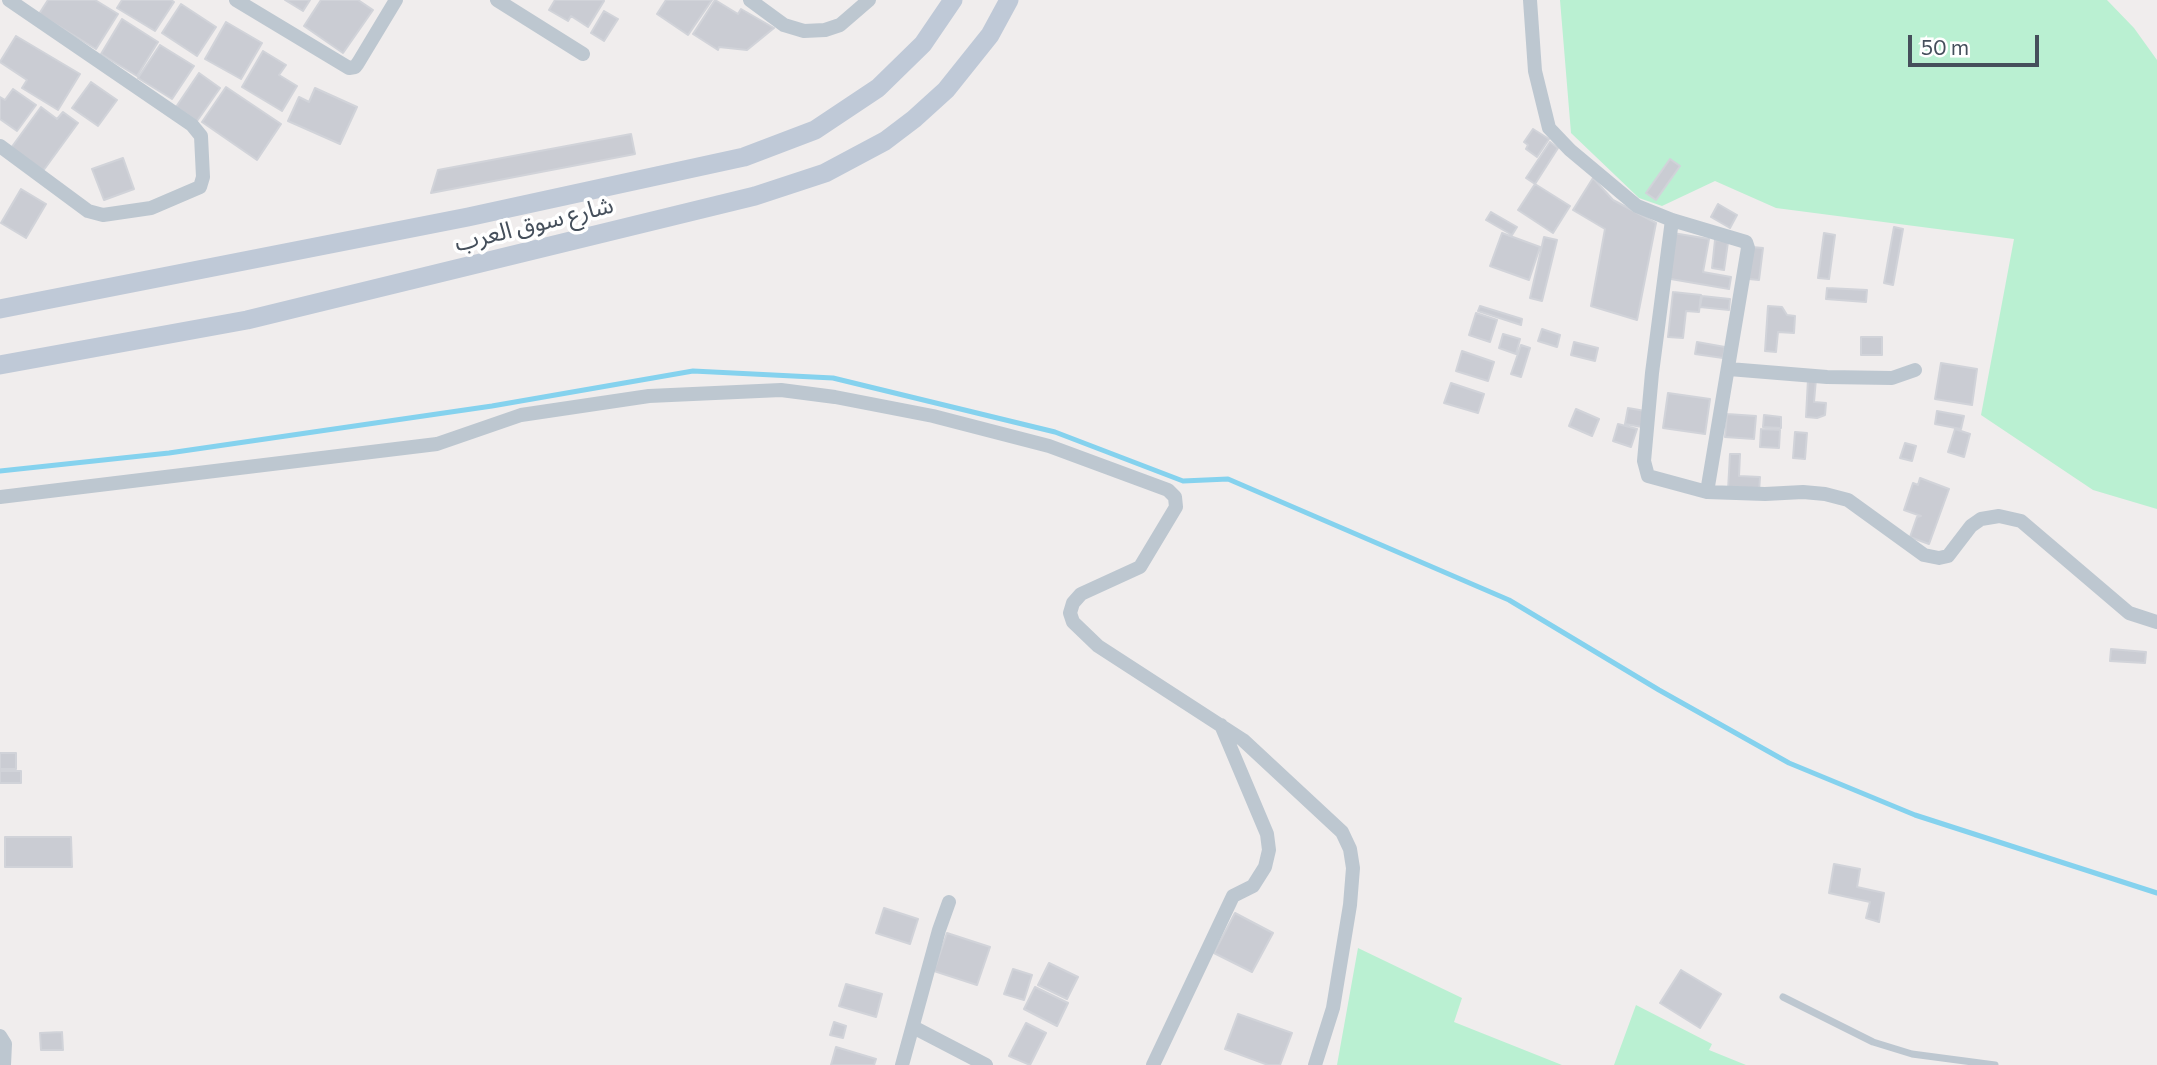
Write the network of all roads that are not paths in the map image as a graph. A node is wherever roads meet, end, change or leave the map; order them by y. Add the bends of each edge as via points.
1 (9, 0) edge
2 (236, 0) edge
3 (396, 0) edge
4 (497, 0) edge
5 (750, 0) edge
6 (869, 0) edge
7 (953, 0) edge
8 (1009, 0) edge
9 (1530, 0) edge
10 (583, 54) dead end
11 (0, 146) edge
12 (1672, 220) junction
13 (0, 309) edge
14 (0, 365) edge
15 (1728, 369) junction
16 (1915, 370) dead end
17 (1707, 492) junction
18 (0, 497) edge
19 (2157, 622) edge
20 (1221, 725) junction
21 (950, 902) dead end
22 (1783, 997) dead end
23 (913, 1027) junction
24 (0, 1036) edge
25 (4, 1065) edge
26 (902, 1065) edge
27 (986, 1065) edge
28 (1153, 1065) edge
29 (1315, 1065) edge
30 (1995, 1065) edge

1 - 11 street via 192,125 201,136 204,177 200,187 151,208 103,215 88,211
2 - 3 street via 349,68 358,63
4 - 10 street
5 - 6 street via 784,25 804,30 840,25
7 - 13 main road via 923,44 878,88 815,130 744,157 468,217
8 - 14 main road, شارع سوق العرب via 990,35 946,90 885,141 825,173 755,195 247,320
9 - 12 street via 1535,71 1549,128 1637,206
12 - 15 street via 1746,242
12 - 17 street via 1644,461 1648,477
15 - 16 street via 1892,378
15 - 17 street
17 - 19 street via 1803,492 1848,499 1924,555 1939,558 1948,556 1981,519 1998,516 2021,521 2129,613
18 - 20 street via 437,444 521,415 649,396 781,390 835,397 1049,446 1168,490 1176,507 1140,567 1081,594 1070,613 1073,622 1098,646
20 - 28 street via 1267,834 1269,850 1253,886 1233,896
20 - 29 street via 1342,832 1350,849 1350,905 1333,1008
21 - 23 street
22 - 30 lane via 1873,1042 1912,1054
23 - 26 street
23 - 27 street
24 - 25 street via 5,1044

